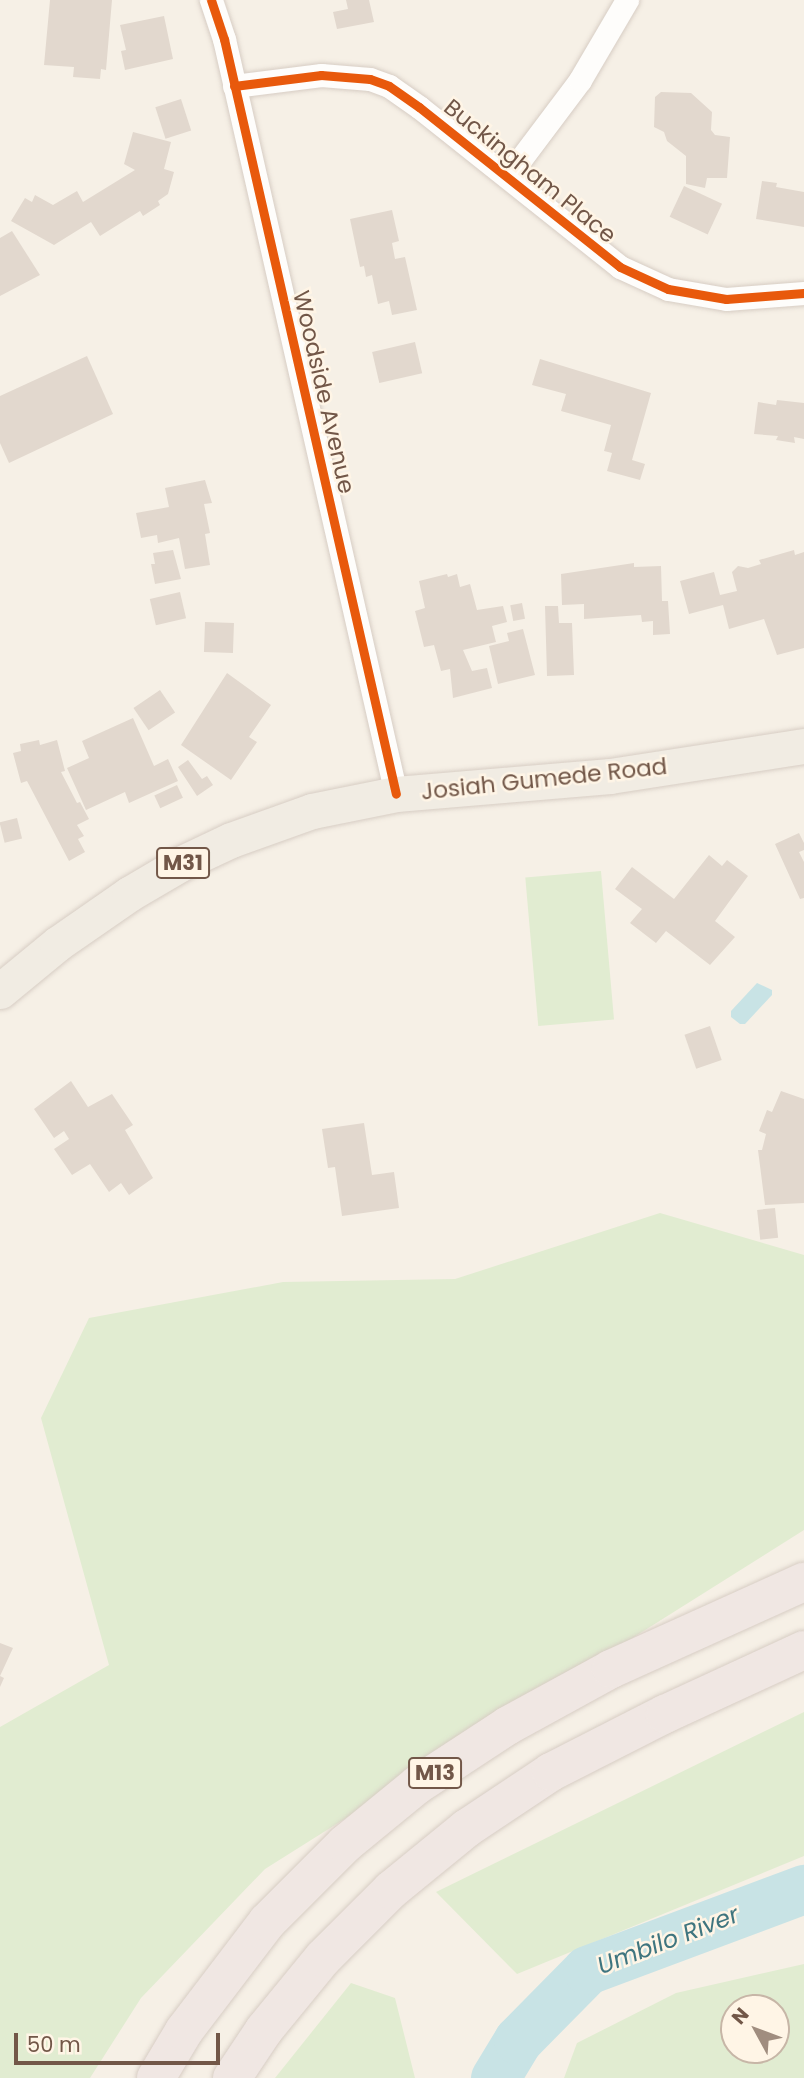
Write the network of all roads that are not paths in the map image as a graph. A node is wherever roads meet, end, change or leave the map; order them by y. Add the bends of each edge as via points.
1 (211, 0) edge
2 (627, 0) edge
3 (234, 86) junction
4 (508, 176) junction
5 (804, 293) edge
6 (804, 747) edge
7 (396, 794) junction
8 (0, 991) edge
9 (804, 1582) edge
10 (804, 1650) edge
11 (156, 2078) edge
12 (232, 2078) edge

1 - 3 street, Woodside Avenue
2 - 4 street via 580,80
3 - 4 street, Buckingham Place via 321,75 370,79 419,107
3 - 7 street, Woodside Avenue
4 - 5 street, Buckingham Place via 620,267 668,289 726,299
6 - 7 main road, Josiah Gumede Road / M31 via 610,776
7 - 8 main road, Josiah Gumede Road / M31 via 312,811 180,864 57,944
9 - 11 highway, M13 via 611,1668 507,1726 417,1785 345,1844 267,1922 184,2031
10 - 12 highway, M13 via 551,1772 467,1828 391,1890 323,1958 264,2030

